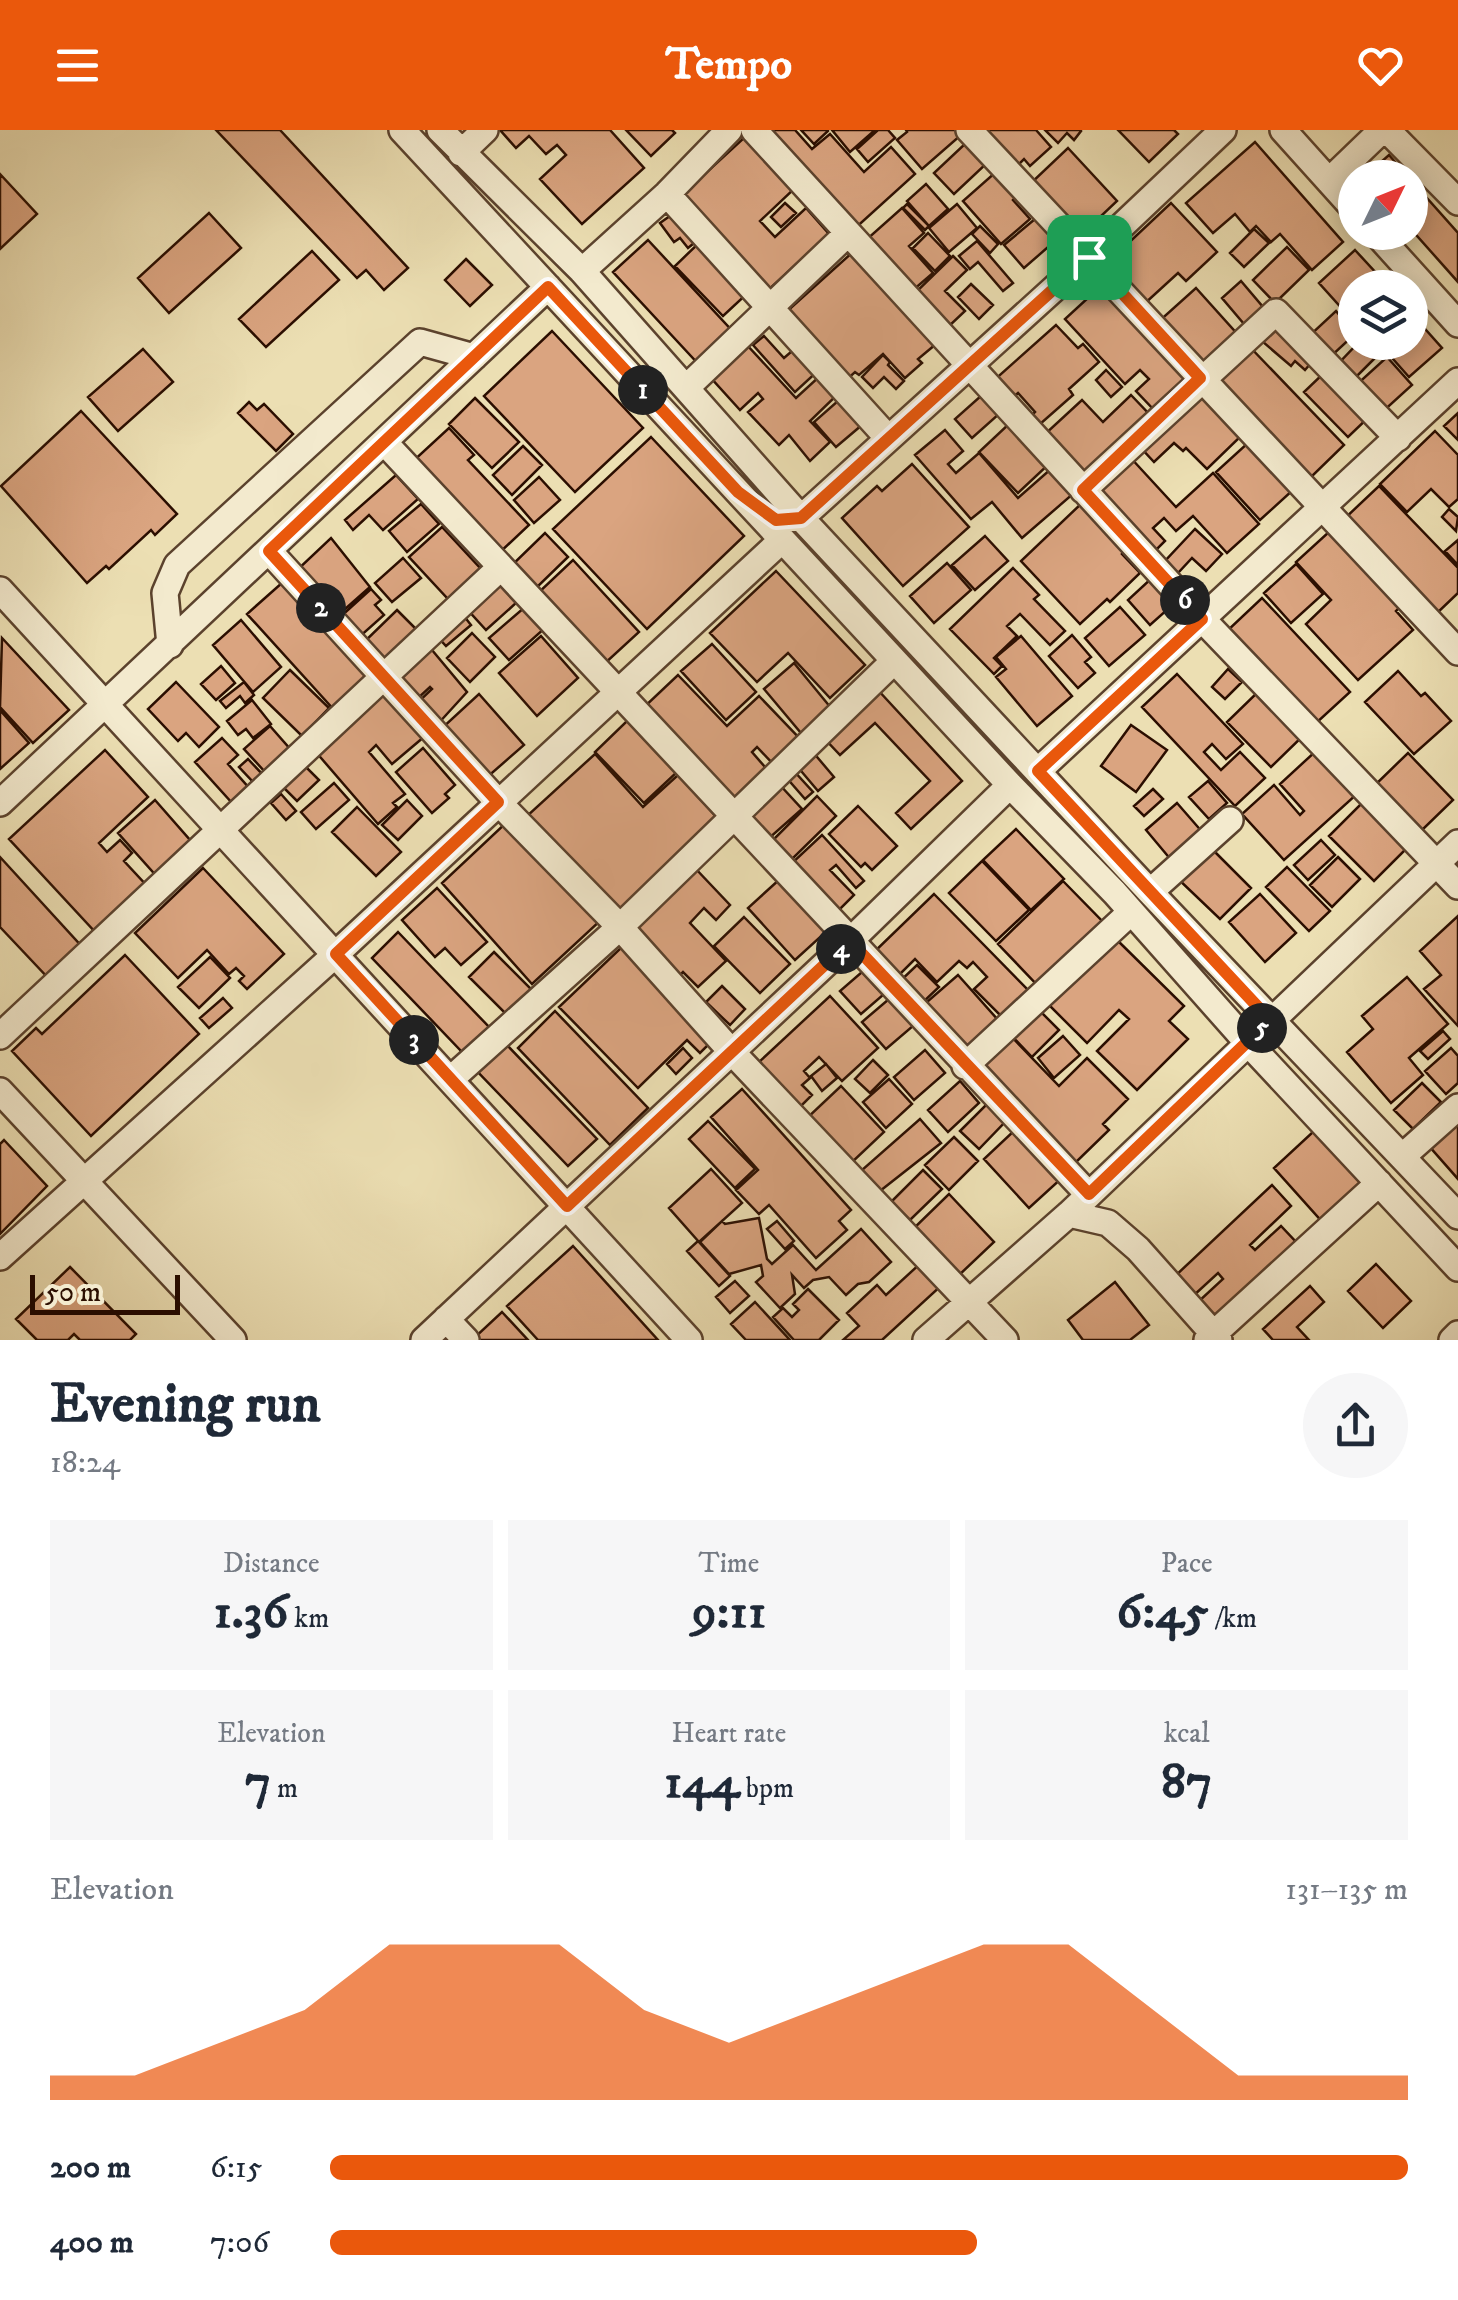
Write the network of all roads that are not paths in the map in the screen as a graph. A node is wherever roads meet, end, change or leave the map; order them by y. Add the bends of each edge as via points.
1 (402, 130) edge
2 (440, 130) edge
3 (485, 130) edge
4 (729, 130) edge
5 (754, 130) edge
6 (1222, 130) edge
7 (1283, 130) edge
8 (1385, 130) edge
9 (973, 131) edge
10 (461, 153) junction
11 (1329, 182) junction
12 (1338, 192) edge
13 (667, 194) junction
14 (1458, 202) edge
15 (846, 234) junction
16 (1392, 250) edge
17 (1089, 257) junction
18 (582, 271) junction
19 (548, 287) junction
20 (772, 310) junction
21 (1458, 324) edge
22 (474, 357) junction
23 (966, 365) junction
24 (1200, 378) junction
25 (1458, 381) edge
26 (686, 388) junction
27 (888, 438) junction
28 (1398, 438) junction
29 (384, 442) junction
30 (1083, 490) junction
31 (738, 492) junction
32 (1323, 507) junction
33 (801, 518) junction
34 (782, 540) junction
35 (269, 551) junction
36 (501, 567) junction
37 (0, 590) edge
38 (1202, 619) junction
39 (170, 644) junction
40 (1458, 652) edge
41 (894, 661) junction
42 (384, 677) junction
43 (618, 692) junction
44 (107, 705) junction
45 (1038, 771) junction
46 (1010, 785) junction
47 (498, 802) junction
48 (0, 803) edge
49 (734, 818) junction
50 (1230, 820) dead end
51 (220, 831) junction
52 (1458, 843) edge
53 (1436, 864) junction
54 (1458, 886) edge
55 (1150, 892) junction
56 (1131, 912) junction
57 (620, 927) junction
58 (850, 941) junction
59 (336, 954) junction
60 (1270, 1020) junction
61 (0, 1036) edge
62 (1247, 1042) junction
63 (730, 1050) junction
64 (965, 1066) junction
65 (451, 1080) junction
66 (0, 1091) edge
67 (1458, 1107) edge
68 (1403, 1156) junction
69 (83, 1179) junction
70 (1379, 1183) junction
71 (1089, 1194) junction
72 (567, 1206) junction
73 (1069, 1214) junction
74 (1458, 1216) edge
75 (0, 1257) edge
76 (1458, 1268) edge
77 (969, 1300) junction
78 (446, 1318) junction
79 (1458, 1334) edge
80 (1213, 1338) edge
81 (233, 1340) edge
82 (424, 1340) edge
83 (466, 1340) edge
84 (690, 1340) edge
85 (926, 1340) edge
86 (1005, 1340) edge
87 (1452, 1340) edge

1 - 19 street
2 - 10 street
3 - 10 street
4 - 13 street
5 - 15 street
6 - 17 street
7 - 11 street
8 - 11 street
8 - 14 street
9 - 17 street
10 - 18 street
11 - 12 street
13 - 18 street
13 - 20 street
15 - 20 street
15 - 23 street
16 - 21 street
17 - 23 street
17 - 24 street
18 - 26 street
19 - 22 street
19 - 31 street
20 - 26 street
20 - 27 street
22 - 29 street
22 - 39 street via 420,342 176,565 164,592
23 - 27 street
23 - 30 street
24 - 28 street via 1276,312
24 - 30 street
24 - 32 street
25 - 28 street
26 - 33 street
27 - 33 street
28 - 32 street
29 - 35 street
29 - 36 street
30 - 38 street
31 - 33 street via 776,520
31 - 34 street
32 - 38 street
32 - 40 street
33 - 45 street
34 - 41 street
34 - 43 street
35 - 39 street
35 - 42 street
36 - 42 street
36 - 43 street
37 - 44 street
38 - 45 street
38 - 53 street
39 - 44 street
41 - 46 street
41 - 49 street
42 - 47 street
42 - 51 street
43 - 47 street
43 - 49 street
44 - 48 street
44 - 51 street
45 - 55 street
46 - 56 street
46 - 58 street
47 - 57 street
47 - 59 street
49 - 57 street
49 - 58 street
50 - 55 street
51 - 59 street
51 - 61 street
52 - 53 street
53 - 54 street
53 - 60 street
55 - 60 street
56 - 62 street
56 - 64 street
57 - 63 street
57 - 65 street
58 - 63 street
58 - 64 street
59 - 65 street
59 - 69 street
60 - 62 street
60 - 68 street
62 - 70 street
62 - 71 street
63 - 72 street
63 - 77 street
64 - 71 street
65 - 72 street
66 - 69 street
67 - 68 street
68 - 74 street
69 - 75 street
69 - 81 street
70 - 76 street
70 - 80 street
71 - 73 street
72 - 78 street
72 - 84 street
73 - 77 street
73 - 80 street via 1108,1222
77 - 85 street
77 - 86 street
78 - 82 street
78 - 83 street
79 - 87 street

